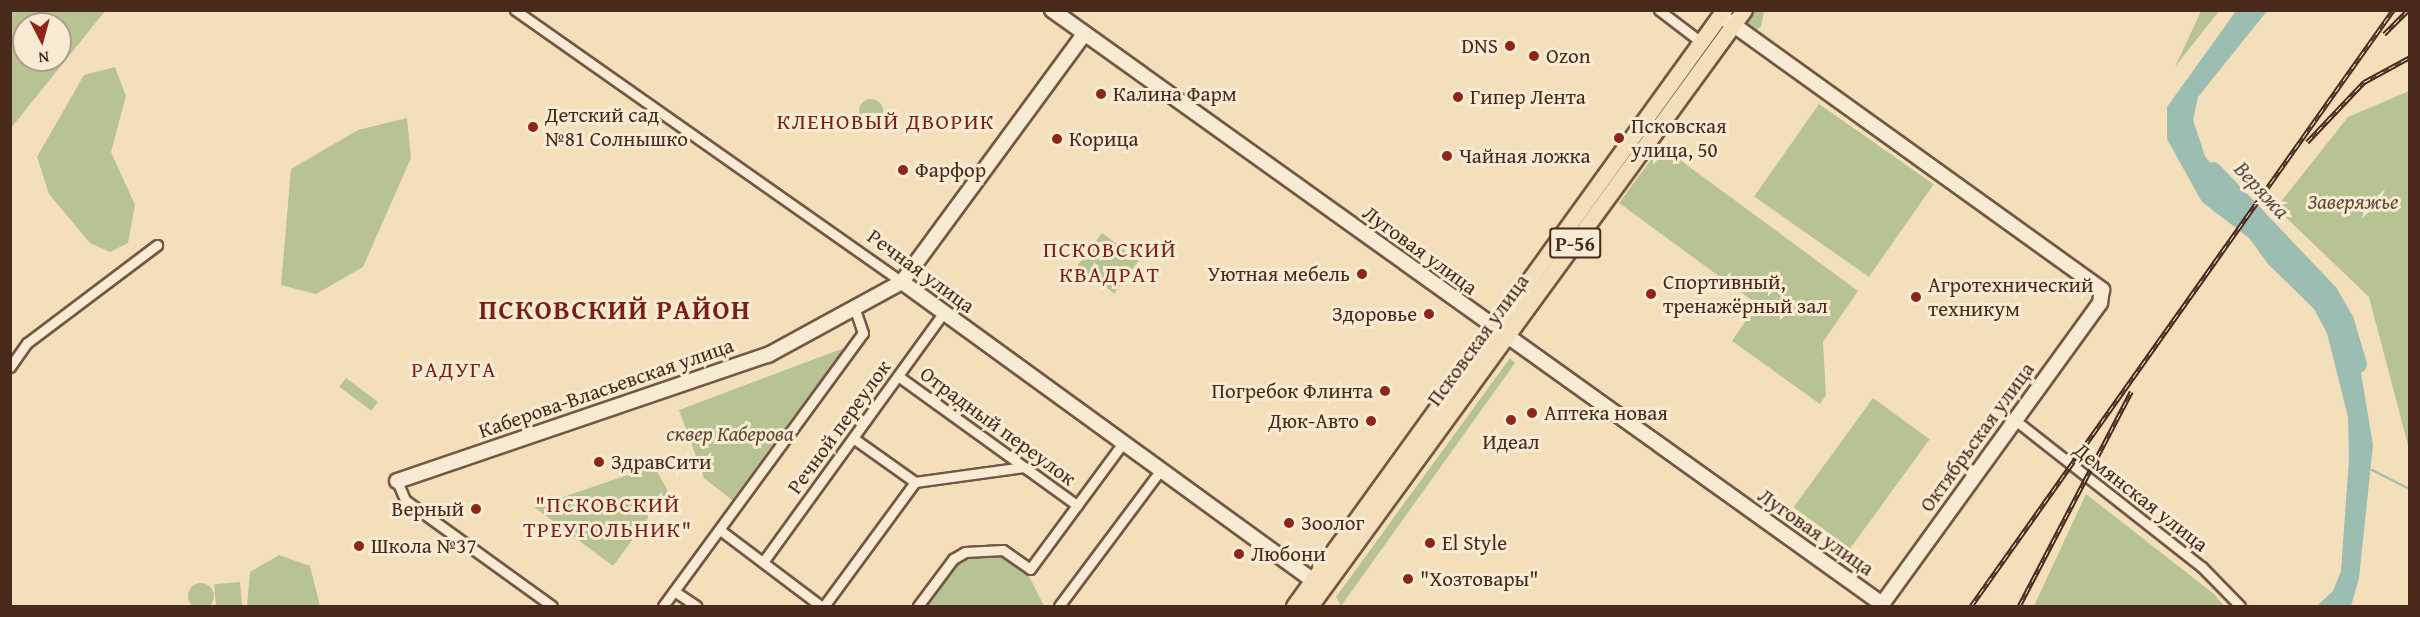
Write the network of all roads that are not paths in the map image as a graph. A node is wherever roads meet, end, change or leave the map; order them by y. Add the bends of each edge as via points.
1 (515, 10) edge
2 (1052, 10) edge
3 (1659, 10) edge
4 (1744, 10) edge
5 (1720, 12) edge
6 (1734, 25) junction
7 (1084, 34) junction
8 (1701, 42) junction
9 (157, 245) dead end
10 (902, 282) junction
11 (855, 310) junction
12 (943, 313) junction
13 (1492, 328) junction
14 (1505, 338) junction
15 (10, 367) edge
16 (898, 376) junction
17 (2015, 420) junction
18 (853, 438) junction
19 (1122, 444) junction
20 (1024, 467) junction
21 (1160, 471) junction
22 (397, 481) joint
23 (915, 482) junction
24 (1077, 505) junction
25 (1359, 510) junction
26 (1373, 521) junction
27 (720, 530) junction
28 (763, 562) junction
29 (1305, 575) junction
30 (674, 591) junction
31 (1882, 605) edge
32 (552, 606) edge
33 (663, 606) edge
34 (696, 606) edge
35 (822, 606) edge
36 (918, 606) edge
37 (1059, 606) edge
38 (1294, 606) edge
39 (1310, 606) edge
40 (2240, 606) edge

1 - 10 street, Речная улица
2 - 7 street, Луговая улица
3 - 8 street
4 - 6 main road, Псковская улица / Р-56
5 - 6 street
5 - 8 main road, Псковская улица
6 - 14 main road, Псковская улица / Р-56
6 - 17 street, Октябрьская улица via 2102,290 2100,303
7 - 10 street, Каберова-Власьевская улица
7 - 13 street, Луговая улица
8 - 13 main road, Псковская улица
9 - 15 street via 27,343
10 - 11 street, Каберова-Власьевская улица
10 - 12 street, Речная улица
11 - 22 street, Каберова-Власьевская улица via 768,355
11 - 27 street via 863,333
12 - 16 street, Речной переулок
12 - 19 street, Речная улица
13 - 14 street, Луговая улица
13 - 25 main road, Псковская улица
14 - 26 main road, Псковская улица / Р-56
14 - 31 street, Луговая улица
16 - 18 street, Речной переулок
16 - 20 street, Отрадный переулок
17 - 31 street, Октябрьская улица
17 - 40 street, Демянская улица via 2202,567
18 - 23 street
18 - 28 street, Речной переулок
19 - 21 street, Речная улица
19 - 24 street
20 - 23 street
20 - 24 street, Отрадный переулок
21 - 29 street, Речная улица
21 - 37 street
22 - 32 street via 405,500
23 - 35 street
24 - 36 street via 1030,569 1003,550 965,552 953,559
25 - 26 main road via 1372,511
25 - 29 main road, Псковская улица
26 - 39 main road, Псковская улица / Р-56
27 - 28 street
27 - 30 street
28 - 35 street
29 - 38 main road, Псковская улица
30 - 33 street
30 - 34 street

